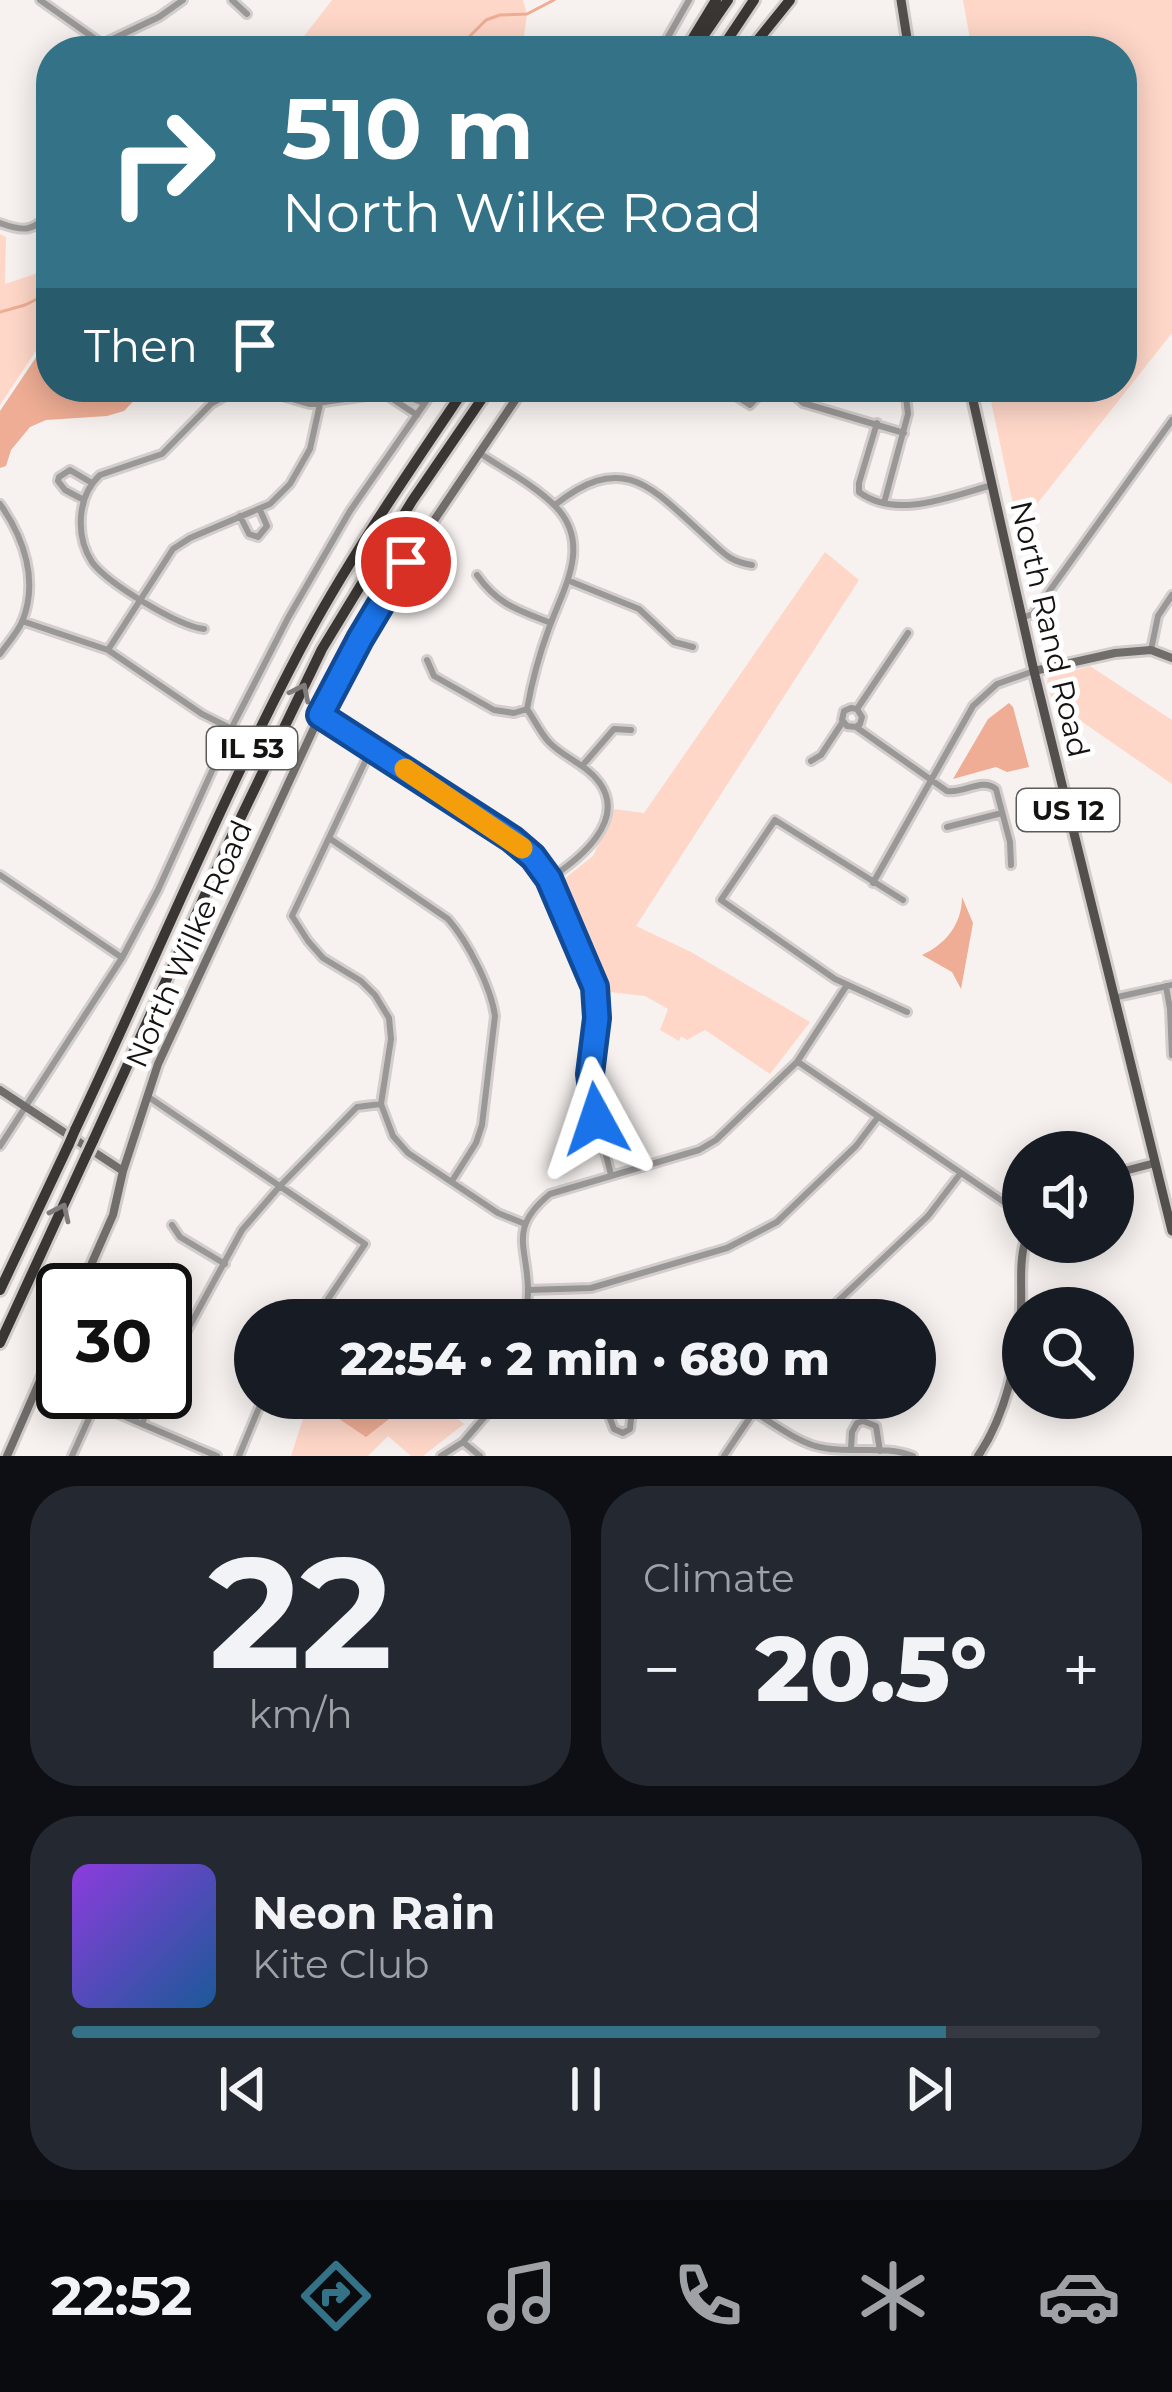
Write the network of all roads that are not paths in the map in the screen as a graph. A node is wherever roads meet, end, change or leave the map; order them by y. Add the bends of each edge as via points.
1 (40, 0) edge
2 (183, 0) edge
3 (232, 0) edge
4 (689, 0) edge
5 (716, 0) edge
6 (728, 0) edge
7 (754, 0) edge
8 (790, 0) edge
9 (901, 0) edge
10 (247, 14) dead end
11 (86, 36) edge
12 (122, 36) edge
13 (669, 36) edge
14 (697, 36) edge
15 (700, 36) edge
16 (729, 36) edge
17 (761, 36) edge
18 (907, 36) edge
19 (0, 223) edge
20 (36, 225) edge
21 (210, 402) edge
22 (303, 402) edge
23 (333, 402) edge
24 (397, 402) edge
25 (419, 402) edge
26 (456, 402) edge
27 (480, 402) edge
28 (514, 402) edge
29 (802, 402) edge
30 (907, 402) edge
31 (973, 402) edge
32 (320, 404) junction
33 (424, 404) joint
34 (417, 415) junction
35 (1172, 420) edge
36 (877, 423) junction
37 (904, 433) junction
38 (481, 454) junction
39 (92, 482) junction
40 (992, 485) junction
41 (83, 500) junction
42 (884, 503) junction
43 (0, 504) edge
44 (555, 505) junction
45 (259, 509) junction
46 (240, 517) junction
47 (752, 566) dead end
48 (477, 575) dead end
49 (571, 581) junction
50 (1172, 596) edge
51 (140, 599) junction
52 (1022, 618) junction
53 (22, 621) junction
54 (551, 623) junction
55 (203, 629) dead end
56 (908, 633) dead end
57 (693, 647) dead end
58 (108, 650) junction
59 (1150, 650) junction
60 (0, 654) edge
61 (1172, 658) edge
62 (427, 660) dead end
63 (1034, 671) junction
64 (527, 709) junction
65 (857, 709) junction
66 (320, 715) junction
67 (843, 722) junction
68 (856, 727) junction
69 (231, 729) junction
70 (631, 730) dead end
71 (372, 747) junction
72 (811, 761) dead end
73 (582, 766) junction
74 (931, 780) junction
75 (1002, 814) junction
76 (947, 827) dead end
77 (329, 838) junction
78 (1011, 866) dead end
79 (0, 874) edge
80 (549, 879) junction
81 (873, 883) junction
82 (903, 900) dead end
83 (122, 958) junction
84 (847, 985) junction
85 (1169, 986) edge
86 (1113, 998) junction
87 (907, 1012) dead end
88 (1172, 1055) edge
89 (797, 1062) junction
90 (0, 1090) edge
91 (147, 1096) junction
92 (381, 1104) junction
93 (26, 1108) junction
94 (878, 1117) junction
95 (0, 1146) edge
96 (1155, 1163) junction
97 (1134, 1168) edge
98 (122, 1172) junction
99 (961, 1174) junction
100 (610, 1175) junction
101 (452, 1181) junction
102 (280, 1186) junction
103 (1002, 1201) edge
104 (525, 1224) junction
105 (172, 1225) dead end
106 (1172, 1231) edge
107 (92, 1263) edge
108 (1021, 1263) edge
109 (225, 1264) junction
110 (0, 1290) edge
111 (528, 1290) junction
112 (328, 1299) edge
113 (527, 1299) edge
114 (840, 1299) edge
115 (192, 1322) edge
116 (0, 1343) edge
117 (36, 1389) edge
118 (88, 1419) edge
119 (130, 1419) edge
120 (144, 1419) edge
121 (254, 1419) edge
122 (483, 1419) edge
123 (610, 1419) edge
124 (631, 1419) edge
125 (749, 1419) edge
126 (765, 1419) edge
127 (142, 1424) junction
128 (463, 1442) junction
129 (851, 1449) junction
130 (880, 1451) junction
131 (7, 1456) edge
132 (71, 1456) edge
133 (217, 1456) edge
134 (239, 1456) edge
135 (441, 1456) edge
136 (479, 1456) edge
137 (724, 1456) edge
138 (913, 1456) edge
139 (978, 1456) edge

1 - 11 street
2 - 12 street
3 - 10 street
4 - 13 street
5 - 14 highway
6 - 15 highway
7 - 16 highway
8 - 17 highway
9 - 18 main road
19 - 20 street
21 - 39 street via 162,454
22 - 32 street
23 - 32 street
24 - 34 street
25 - 33 street
26 - 110 highway, IL 53, bridge via 300,651
116 -> 27 highway, IL 53, bridge via 322,649
28 - 38 street, North Wilke Road
29 - 36 street
30 - 37 street
31 - 40 main road, North Rand Road / US 12
32 - 45 street via 297,473
33 - 34 street, North Wilke Road
34 - 69 street, North Wilke Road via 350,511
35 - 52 street via 1033,614
36 - 37 street
36 - 42 street via 859,489
37 - 42 street
38 - 44 street
38 - 66 street, North Wilke Road via 406,562
39 - 41 street
39 - 41 street via 70,470 59,477
40 - 42 street
40 - 52 main road, North Rand Road / US 12
41 - 51 street via 82,532 94,565
43 - 53 street via 28,564
44 - 47 street via 598,479 635,480 733,562
44 - 49 street via 573,539
45 - 46 street
45 - 46 street via 267,526 258,537
46 - 51 street via 173,549
48 - 54 street via 491,596
49 - 54 street
49 - 57 street via 639,609 674,642
50 - 59 street
51 - 55 street
51 - 58 street
52 - 63 main road, North Rand Road / US 12
53 - 58 street
53 - 60 street
54 - 64 street
56 - 65 street
58 - 69 street
59 - 61 street
59 - 63 street
62 - 64 street via 434,676 494,710
63 - 74 street via 997,684 973,706
63 - 86 main road, North Rand Road / US 12
64 - 73 street via 549,743
65 - 67 street via 844,712
65 - 68 street
66 - 71 street
66 - 91 street, North Wilke Road
67 - 68 street
67 - 72 street
68 - 74 street
69 - 83 street, North Wilke Road
70 - 73 street via 614,729
71 - 77 street
71 - 80 street via 512,839
73 - 80 street via 599,782 608,812 591,844
74 - 75 street via 954,792 992,785
74 - 81 street
75 - 76 street
75 - 78 street
77 - 92 street via 292,916 323,958 375,995 388,1018
77 - 101 street via 448,920 493,1000 482,1125
79 - 83 street
80 - 100 street via 595,987 591,1096
81 - 82 street
81 - 84 street via 775,820 721,900
83 - 93 street, North Wilke Road
84 - 87 street
84 - 89 street
85 - 86 street
85 - 88 street
86 - 96 main road, North Rand Road / US 12
89 - 94 street
89 - 100 street via 716,1140
90 - 93 street
91 - 98 street, North Wilke Road
91 - 102 street
92 - 101 street via 392,1136
92 - 102 street via 357,1107
93 - 95 street, North Wilke Road
93 - 98 street
94 - 99 street
94 - 111 street via 777,1222 727,1248 591,1288
96 - 97 street
96 - 106 main road, North Rand Road / US 12
98 - 107 street, North Wilke Road
99 - 103 street
99 - 114 street
100 - 104 street via 550,1194
101 - 104 street
102 - 109 street
102 - 112 street via 365,1244
104 - 111 street
105 - 109 street
108 - 139 street via 1018,1337 1001,1414
109 - 115 street
111 - 113 street
117 - 131 street
118 - 132 street
119 - 127 street
120 - 127 street
121 - 134 street
122 - 128 street
123 - 124 street via 623,1433
125 - 137 street
126 - 129 street via 819,1447
127 - 133 street
128 - 135 street
128 - 136 street
129 - 130 street
129 - 130 street via 863,1421 875,1426
130 - 138 street

